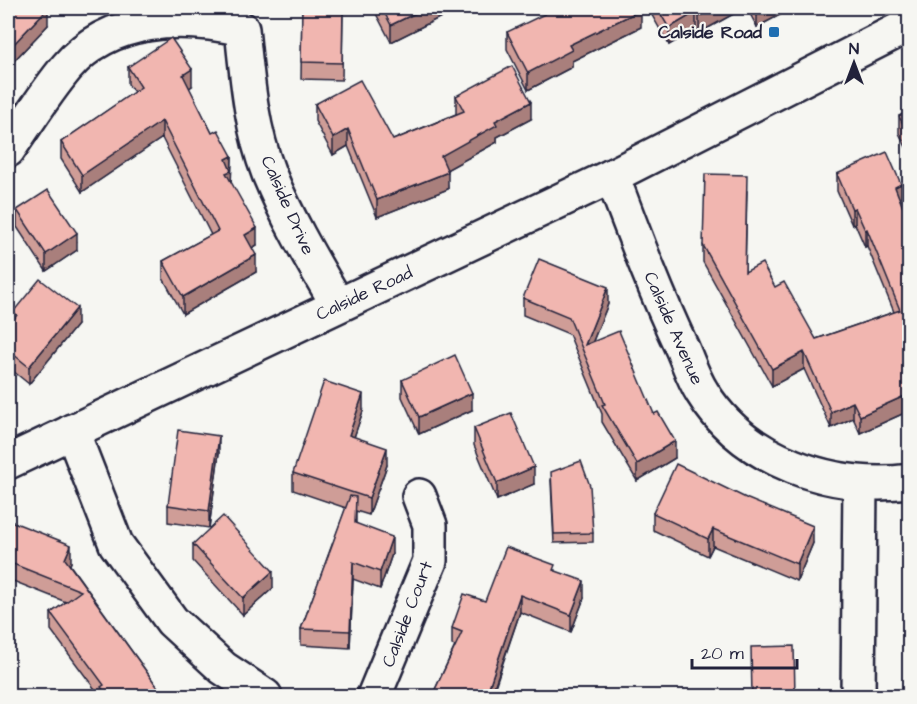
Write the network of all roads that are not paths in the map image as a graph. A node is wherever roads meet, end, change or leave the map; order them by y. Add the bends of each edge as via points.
1 (247, 18) edge
2 (909, 20) edge
3 (8, 150) edge
4 (612, 176) junction
5 (338, 305) junction
6 (72, 431) junction
7 (8, 462) edge
8 (909, 481) edge
9 (860, 483) junction
10 (419, 496) dead end
11 (265, 696) edge
12 (374, 696) edge
13 (858, 696) edge

1 - 3 street, Calside Drive via 212,22 157,20 95,43 68,66
1 - 5 street, Calside Drive via 249,100 269,172 297,233
2 - 4 street, Calside Road via 899,30
4 - 5 street, Calside Road
4 - 9 street, Calside Avenue via 666,315 702,393 732,428 779,460 832,479
5 - 6 street, Calside Road
6 - 7 street, Calside Road
6 - 11 street via 116,544 172,621 223,668
8 - 9 street, Calside Avenue
9 - 13 street
10 - 12 street, Calside Court via 430,525 430,561

